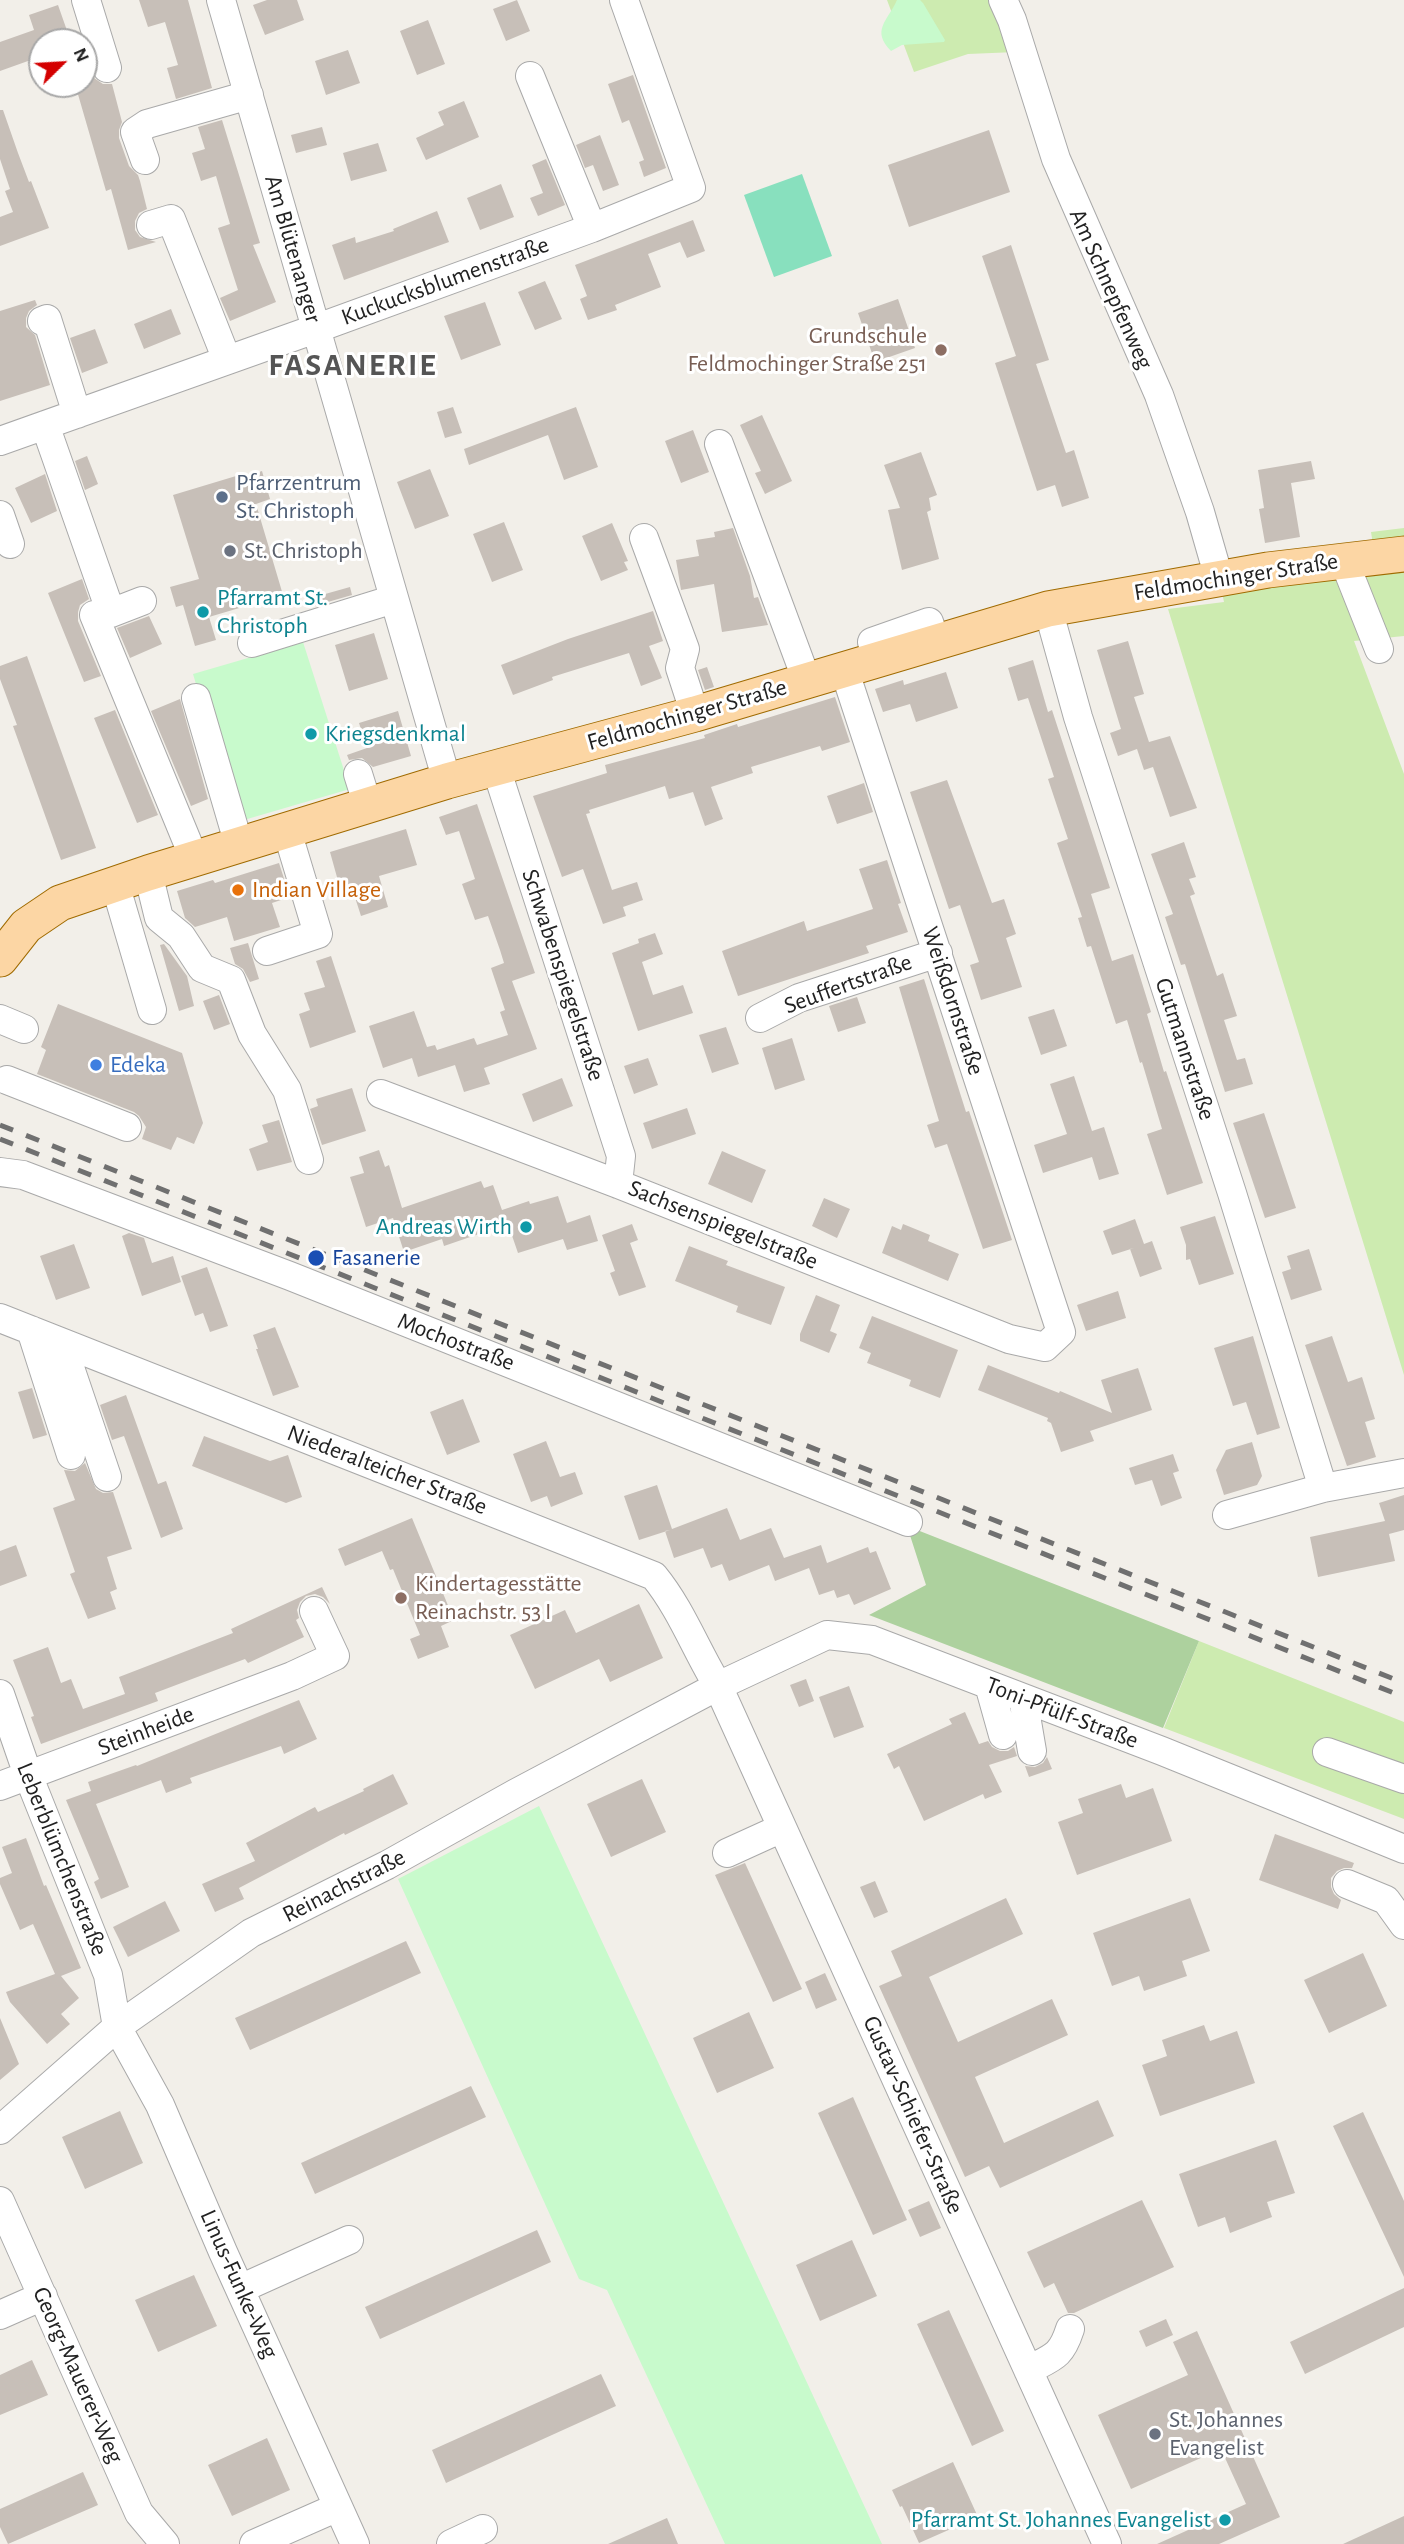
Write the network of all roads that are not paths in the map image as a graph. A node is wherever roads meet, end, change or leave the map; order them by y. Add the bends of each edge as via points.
1 (86, 0) edge
2 (220, 0) edge
3 (624, 0) edge
4 (1003, 0) edge
5 (107, 68) dead end
6 (530, 76) dead end
7 (248, 95) junction
8 (145, 160) dead end
9 (151, 225) dead end
10 (592, 228) junction
11 (42, 321) dead end
12 (315, 329) junction
13 (227, 360) junction
14 (77, 414) junction
15 (45, 425) junction
16 (0, 441) edge
17 (719, 444) dead end
18 (0, 515) edge
19 (644, 538) dead end
20 (10, 544) dead end
21 (1404, 554) edge
22 (1344, 561) junction
23 (1219, 578) junction
24 (394, 599) junction
25 (142, 601) dead end
26 (1048, 609) junction
27 (94, 615) dead end
28 (872, 642) dead end
29 (936, 642) junction
30 (252, 643) dead end
31 (1379, 649) dead end
32 (844, 669) junction
33 (807, 681) junction
34 (196, 698) dead end
35 (695, 714) junction
36 (496, 768) junction
37 (447, 781) junction
38 (287, 831) junction
39 (240, 845) junction
40 (194, 858) junction
41 (148, 873) junction
42 (115, 884) junction
43 (2, 951) edge
44 (267, 951) dead end
45 (938, 953) junction
46 (152, 1010) dead end
47 (760, 1018) dead end
48 (7, 1080) dead end
49 (381, 1094) dead end
50 (127, 1127) dead end
51 (309, 1160) dead end
52 (0, 1172) edge
53 (618, 1184) junction
54 (0, 1318) edge
55 (31, 1329) junction
56 (1061, 1332) joint
57 (62, 1343) junction
58 (71, 1455) dead end
59 (1404, 1473) edge
60 (107, 1477) dead end
61 (1323, 1488) junction
62 (1227, 1515) dead end
63 (908, 1522) dead end
64 (314, 1611) dead end
65 (989, 1685) junction
66 (718, 1686) junction
67 (0, 1693) edge
68 (1023, 1698) junction
69 (1003, 1735) dead end
70 (1032, 1751) dead end
71 (1327, 1752) dead end
72 (28, 1775) junction
73 (1404, 1779) edge
74 (0, 1786) edge
75 (782, 1828) junction
76 (1404, 1849) edge
77 (727, 1853) dead end
78 (1346, 1884) dead end
79 (1404, 1925) edge
80 (117, 2026) junction
81 (0, 2130) edge
82 (0, 2201) edge
83 (349, 2240) dead end
84 (240, 2289) junction
85 (43, 2296) junction
86 (0, 2315) edge
87 (1070, 2329) dead end
88 (1028, 2370) junction
89 (338, 2507) junction
90 (483, 2529) dead end
91 (164, 2544) edge
92 (254, 2544) edge
93 (355, 2544) edge
94 (451, 2544) edge
95 (1107, 2544) edge

1 - 5 street
2 - 7 street, Am Blütenanger
3 - 10 street, Kuckucksblumenstraße via 691,188
4 - 23 street, Am Schnepfenweg via 1064,180 1159,395
6 - 10 street
7 - 8 street via 141,128 135,132
7 - 12 street, Am Blütenanger
9 - 13 street via 171,219
10 - 12 street, Kuckucksblumenstraße
11 - 14 street via 47,319
12 - 13 street, Kuckucksblumenstraße
12 - 24 street, Am Blütenanger
13 - 14 street, Kuckucksblumenstraße
14 - 15 street, Kuckucksblumenstraße
15 - 16 street, Kuckucksblumenstraße
15 - 25 street via 111,613
17 - 33 street
18 - 20 street
19 - 35 street via 685,649 680,668
21 - 22 main road, Feldmochinger Straße
22 - 23 main road, Feldmochinger Straße
22 - 31 street
23 - 26 main road, Feldmochinger Straße
24 - 30 street
24 - 37 street, Am Blütenanger
26 - 29 main road, Feldmochinger Straße
26 - 61 street, Gutmannstraße via 1082,730
27 - 40 street
28 - 29 street via 929,622
29 - 32 main road, Feldmochinger Straße
32 - 33 main road, Feldmochinger Straße
32 - 45 street, Weißdornstraße
33 - 35 main road, Feldmochinger Straße
34 - 39 street
35 - 36 main road, Feldmochinger Straße
36 - 37 main road, Feldmochinger Straße
36 - 53 street, Schwabenspiegelstraße via 621,1156
37 - 38 main road, Feldmochinger Straße via 363,790
38 - 39 main road, Feldmochinger Straße
38 - 44 street via 318,934
39 - 40 main road, Feldmochinger Straße
40 - 41 main road, Feldmochinger Straße
41 - 42 main road, Feldmochinger Straße
41 - 51 street via 159,918 181,936 202,968 231,981 252,1034 287,1090
42 - 43 main road, Feldmochinger Straße via 60,903 26,926
42 - 46 street
45 - 47 street, Seuffertstraße via 799,998
45 - 56 street, Weißdornstraße
48 - 50 street
49 - 53 street, Sachsenspiegelstraße
52 - 63 street, Mochostraße via 23,1175 277,1272
53 - 56 street, Sachsenspiegelstraße via 1009,1339 1045,1347
54 - 55 street, Niederalteicher Straße
55 - 57 street, Niederalteicher Straße
55 - 58 street
57 - 60 street
57 - 66 street, Niederalteicher Straße via 654,1576 670,1595
59 - 61 street
61 - 62 street
64 - 72 street, Steinheide via 335,1656
65 - 66 street, Toni-Pfülf-Straße via 872,1640 827,1635
65 - 68 street, Toni-Pfülf-Straße
65 - 69 street
66 - 75 street, Gustav-Schiefer-Straße
66 - 80 street, Reinachstraße via 251,1933
67 - 72 street, Leberblümchenstraße
68 - 70 street
68 - 76 street, Toni-Pfülf-Straße
71 - 73 street
72 - 74 street, Steinheide
72 - 80 street, Leberblümchenstraße via 108,1975
75 - 77 street
75 - 88 street, Gustav-Schiefer-Straße
78 - 79 street via 1386,1900
80 - 81 street, Reinachstraße
80 - 84 street, Linus-Funke-Weg via 160,2105
82 - 85 street, Georg-Mauerer-Weg
83 - 84 street
84 - 89 street, Linus-Funke-Weg
85 - 86 street
85 - 91 street, Georg-Mauerer-Weg via 139,2513
87 - 88 street via 1064,2349
88 - 95 street, Gustav-Schiefer-Straße
89 - 92 street
89 - 93 street, Linus-Funke-Weg
90 - 94 street

